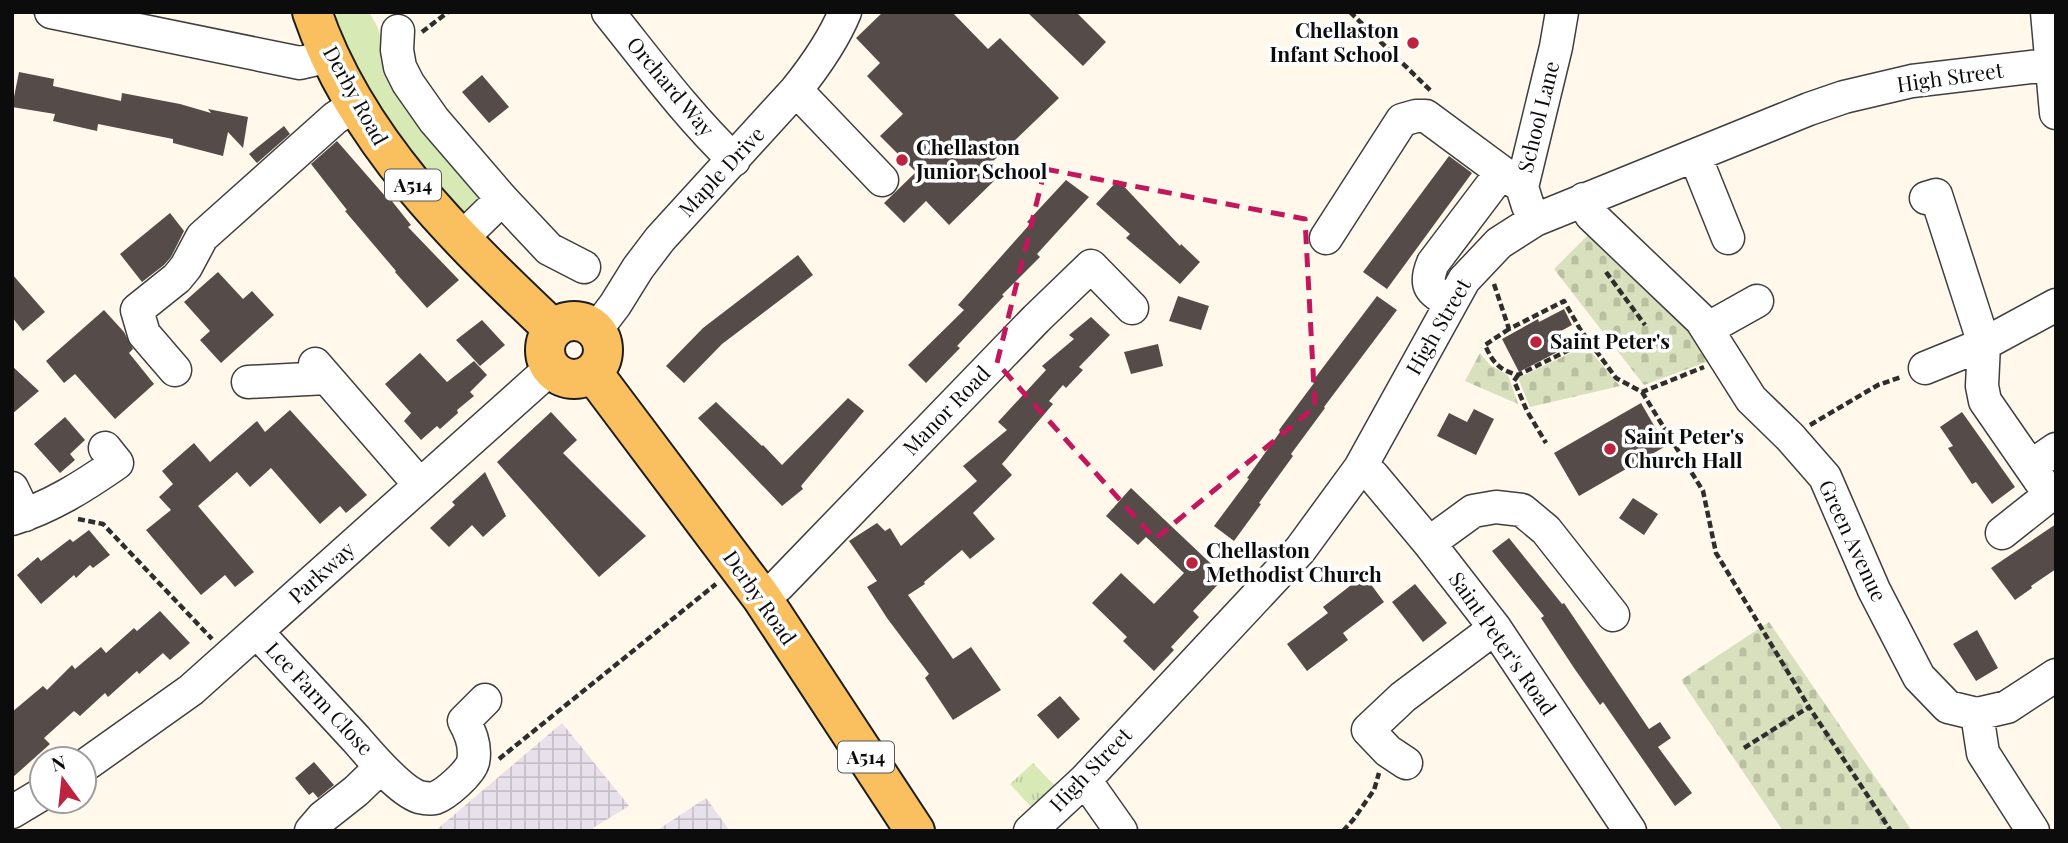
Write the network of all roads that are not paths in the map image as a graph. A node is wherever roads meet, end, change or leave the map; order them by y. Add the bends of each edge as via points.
1 (51, 12) edge
2 (312, 12) edge
3 (608, 12) edge
4 (845, 12) edge
5 (1562, 12) edge
6 (2046, 12) edge
7 (398, 31) dead end
8 (330, 56) junction
9 (2054, 64) edge
10 (796, 90) junction
11 (355, 105) junction
12 (2056, 113) edge
13 (1695, 156) junction
14 (734, 160) junction
15 (882, 180) dead end
16 (1512, 180) junction
17 (1926, 198) dead end
18 (502, 199) junction
19 (1584, 199) junction
20 (1535, 220) junction
21 (462, 238) junction
22 (1326, 238) dead end
23 (1728, 238) dead end
24 (584, 267) dead end
25 (1757, 301) dead end
26 (1450, 302) junction
27 (2056, 305) edge
28 (1132, 308) dead end
29 (553, 329) junction
30 (596, 330) junction
31 (1707, 330) junction
32 (1984, 344) junction
33 (551, 368) junction
34 (1925, 368) road end
35 (175, 370) dead end
36 (593, 373) junction
37 (248, 382) dead end
38 (105, 448) dead end
39 (2043, 458) edge
40 (1360, 468) junction
41 (420, 485) junction
42 (21, 508) edge
43 (2002, 534) dead end
44 (1429, 543) junction
45 (762, 598) junction
46 (1613, 615) dead end
47 (1494, 628) junction
48 (257, 632) junction
49 (2056, 675) edge
50 (485, 700) dead end
51 (1977, 714) junction
52 (98, 756) edge
53 (1397, 757) road end
54 (382, 767) junction
55 (1085, 780) junction
56 (28, 801) edge
57 (12, 811) edge
58 (312, 831) edge
59 (915, 831) edge
60 (1030, 831) edge
61 (1121, 831) edge
62 (1630, 831) edge
63 (2034, 831) edge

1 - 8 street via 300,63
2 - 8 main road, Derby Road / A514
3 - 14 street, Orchard Way via 667,88
4 - 10 street, Maple Drive via 836,34
5 - 16 street, School Lane via 1556,47
6 - 9 street
7 - 18 street via 400,67 408,83
8 - 11 main road, Derby Road / A514
9 - 12 street
9 - 13 street, High Street via 1912,81 1866,92 1810,109
10 - 14 street, Maple Drive
10 - 15 street
11 - 21 main road, Derby Road / A514 via 394,162
11 - 35 street via 202,237 177,278 136,310 144,334
13 - 19 street, High Street
13 - 23 street
14 - 30 street, Maple Drive via 660,239
16 - 20 street, School Lane
16 - 22 street via 1426,116 1402,120
16 - 26 street via 1433,264 1428,284
17 - 32 street via 1936,195
18 - 21 street
18 - 24 street via 549,249
19 - 20 street, High Street
19 - 31 street, Green Avenue via 1591,215
20 - 26 street, High Street via 1485,256
21 - 29 main road, Derby Road / A514
25 - 31 street
26 - 40 street, High Street
27 - 32 street
28 - 45 street, Manor Road via 1091,266
29 - 30 main road via 578,321
29 - 33 main road via 545,347
30 - 36 main road via 604,351
31 - 51 street, Green Avenue via 1751,398 1825,477 1874,590 1919,677 1948,707
32 - 34 street
32 - 39 street via 1985,401
33 - 36 main road via 570,379
33 - 41 street, Parkway
36 - 45 main road, Derby Road / A514
37 - 41 street via 321,371
38 - 42 street via 117,463 78,490
39 - 43 street via 2050,495
40 - 44 street, Saint Peter's Road
40 - 55 street, High Street via 1300,550
41 - 48 street, Parkway
44 - 46 street via 1473,511 1522,510 1546,530
44 - 47 street, Saint Peter's Road
45 - 59 main road, Derby Road / A514
47 - 53 street via 1368,730
47 - 62 street, Saint Peter's Road
48 - 52 street, Parkway via 191,690
48 - 54 street, Lee Farm Close
49 - 51 street via 2007,707
50 - 54 street, Lee Farm Close via 464,721 473,744 470,771 444,792 433,799 419,797
51 - 63 street via 1983,753
54 - 58 street, Lee Farm Close
55 - 60 street, High Street
55 - 61 street
56 - 57 street

